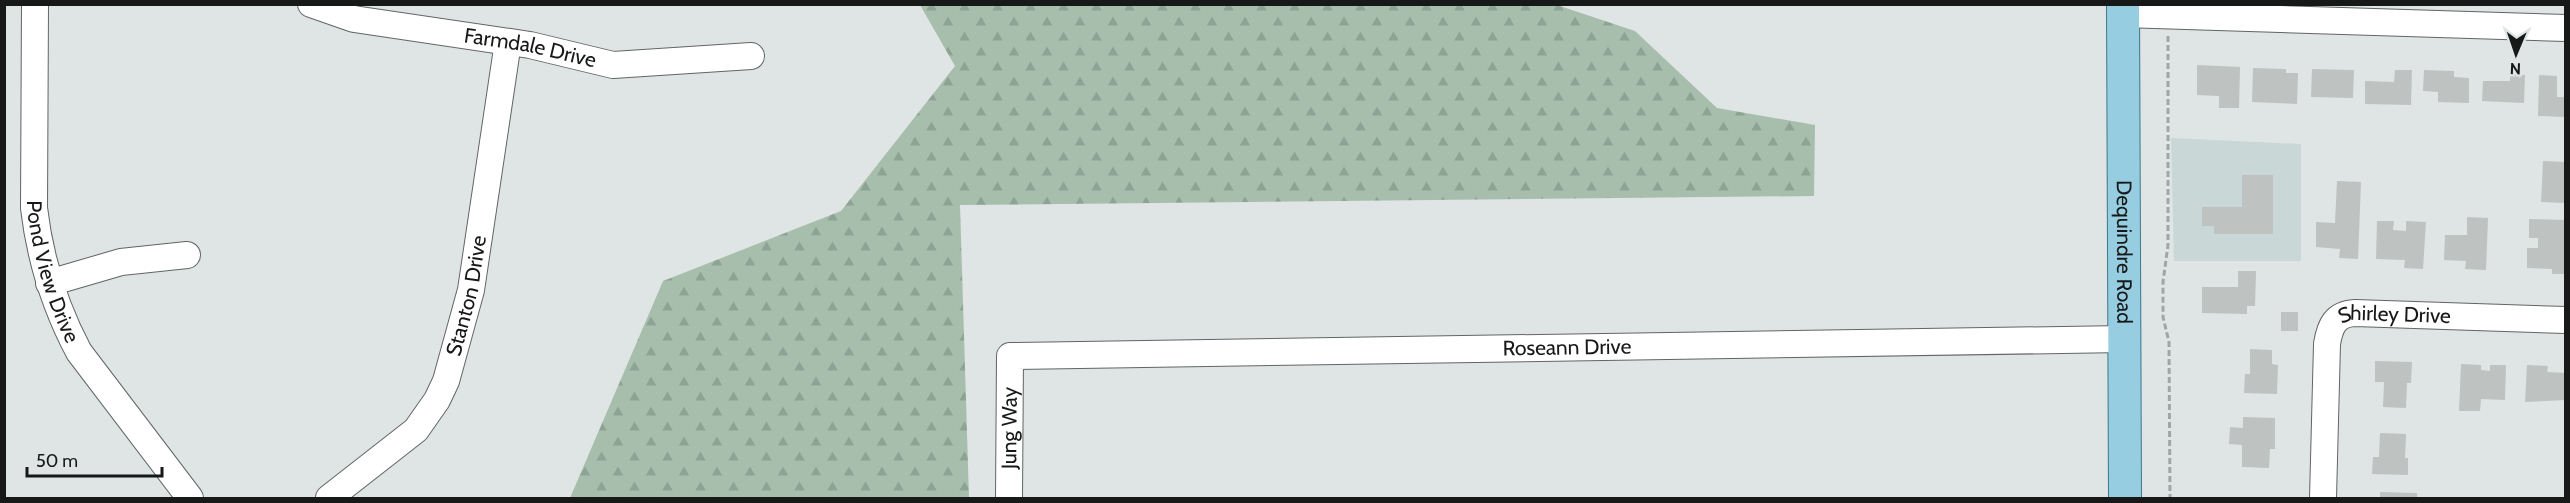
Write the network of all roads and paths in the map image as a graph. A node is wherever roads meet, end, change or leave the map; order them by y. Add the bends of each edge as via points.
1 (35, 4) edge
2 (311, 4) edge
3 (2123, 9) edge
4 (2565, 28) edge
5 (2168, 30) dead end
6 (508, 42) junction
7 (751, 56) dead end
8 (187, 255) dead end
9 (49, 283) junction
10 (2565, 320) edge
11 (2124, 339) junction
12 (1010, 356) joint
13 (190, 498) edge
14 (328, 498) edge
15 (1010, 498) edge
16 (2125, 498) edge
17 (2170, 498) edge
18 (2323, 498) edge

1 - 9 street, Pond View Drive via 34,208
2 - 6 street, Farmdale Drive via 354,19
3 - 4 street
3 - 11 main road, Dequindre Road
5 - 17 path via 2168,245 2163,317 2169,342
6 - 7 street, Farmdale Drive via 613,64
6 - 14 street, Stanton Drive via 471,290 446,381 416,429
8 - 9 street via 120,262
9 - 13 street, Pond View Drive via 78,352
10 - 18 street, Shirley Drive via 2355,313 2338,317 2327,344
11 - 12 street, Roseann Drive
11 - 16 main road, Dequindre Road
12 - 15 street, Jung Way

